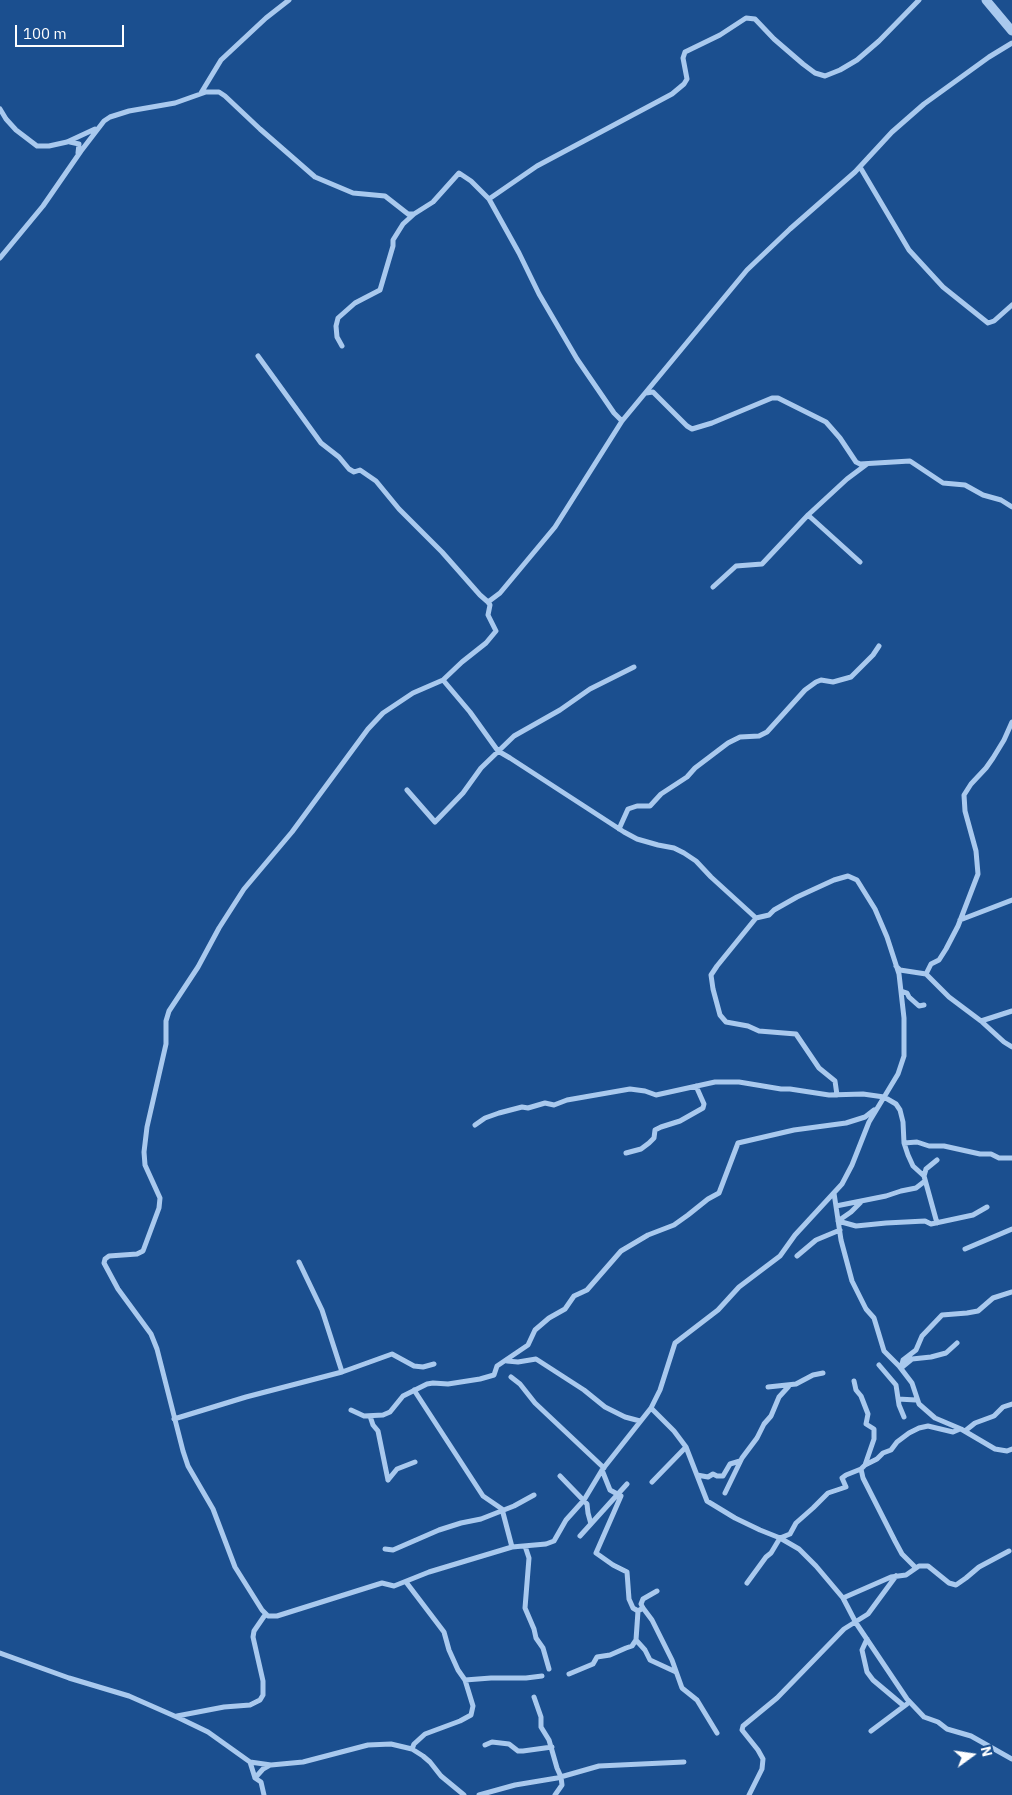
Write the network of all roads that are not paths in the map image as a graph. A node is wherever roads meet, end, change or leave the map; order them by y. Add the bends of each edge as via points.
1 (289, 0) edge
2 (920, 0) edge
3 (986, 0) edge
4 (1012, 31) edge
5 (1012, 43) edge
6 (200, 94) junction
7 (0, 109) edge
8 (98, 128) junction
9 (67, 142) junction
10 (71, 166) junction
11 (860, 167) junction
12 (489, 199) junction
13 (417, 212) junction
14 (0, 258) edge
15 (1012, 305) edge
16 (342, 346) dead end
17 (258, 356) dead end
18 (646, 393) junction
19 (622, 421) junction
20 (870, 462) junction
21 (1012, 507) edge
22 (808, 515) junction
23 (860, 562) dead end
24 (713, 587) dead end
25 (488, 602) junction
26 (879, 646) dead end
27 (634, 667) dead end
28 (443, 680) junction
29 (1012, 722) edge
30 (498, 752) junction
31 (407, 790) dead end
32 (619, 830) junction
33 (1012, 900) edge
34 (756, 918) junction
35 (960, 920) junction
36 (895, 966) junction
37 (926, 974) junction
38 (902, 992) junction
39 (924, 1005) dead end
40 (1012, 1011) edge
41 (982, 1021) junction
42 (1012, 1047) edge
43 (696, 1086) junction
44 (837, 1095) junction
45 (884, 1097) junction
46 (877, 1107) junction
47 (475, 1125) dead end
48 (904, 1143) junction
49 (626, 1153) dead end
50 (1012, 1158) edge
51 (938, 1160) dead end
52 (925, 1178) junction
53 (834, 1193) junction
54 (862, 1201) junction
55 (836, 1206) junction
56 (987, 1207) dead end
57 (838, 1221) junction
58 (937, 1223) junction
59 (1012, 1229) edge
60 (840, 1230) junction
61 (965, 1249) dead end
62 (797, 1256) dead end
63 (299, 1262) dead end
64 (1012, 1292) edge
65 (957, 1343) dead end
66 (507, 1361) junction
67 (434, 1364) dead end
68 (878, 1365) dead end
69 (901, 1368) junction
70 (342, 1372) junction
71 (823, 1373) dead end
72 (510, 1377) dead end
73 (854, 1381) dead end
74 (789, 1386) junction
75 (768, 1387) dead end
76 (414, 1390) junction
77 (898, 1399) junction
78 (916, 1400) junction
79 (1012, 1404) edge
80 (651, 1408) junction
81 (351, 1410) dead end
82 (370, 1416) junction
83 (904, 1417) dead end
84 (174, 1418) junction
85 (640, 1421) junction
86 (963, 1430) junction
87 (686, 1447) junction
88 (1012, 1449) edge
89 (740, 1461) junction
90 (416, 1462) dead end
91 (863, 1467) junction
92 (603, 1469) junction
93 (697, 1475) junction
94 (560, 1476) dead end
95 (652, 1482) dead end
96 (627, 1484) dead end
97 (725, 1493) dead end
98 (534, 1494) dead end
99 (617, 1494) junction
100 (584, 1500) junction
101 (502, 1509) junction
102 (591, 1524) junction
103 (580, 1536) dead end
104 (780, 1538) junction
105 (525, 1546) junction
106 (512, 1547) junction
107 (385, 1549) dead end
108 (1009, 1552) dead end
109 (915, 1568) junction
110 (896, 1576) junction
111 (406, 1582) junction
112 (747, 1583) dead end
113 (657, 1591) dead end
114 (843, 1598) junction
115 (640, 1609) junction
116 (265, 1615) junction
117 (856, 1623) junction
118 (867, 1639) junction
119 (636, 1640) junction
120 (0, 1653) edge
121 (549, 1669) dead end
122 (676, 1672) junction
123 (569, 1674) dead end
124 (542, 1676) dead end
125 (465, 1680) junction
126 (534, 1697) dead end
127 (907, 1704) junction
128 (176, 1716) junction
129 (870, 1731) dead end
130 (717, 1733) dead end
131 (485, 1744) dead end
132 (552, 1747) junction
133 (412, 1749) junction
134 (1012, 1759) edge
135 (250, 1762) junction
136 (684, 1762) dead end
137 (270, 1765) junction
138 (561, 1777) junction
139 (255, 1778) junction
140 (264, 1795) edge
141 (464, 1795) edge
142 (480, 1795) edge
143 (555, 1795) edge
144 (749, 1795) edge

1 - 6 street via 221,60
2 - 12 street via 856,60 825,76 815,74 755,19 746,18 685,52 687,79 672,94 536,166
3 - 4 street
5 - 11 street via 924,104
6 - 8 street via 175,103 119,114
6 - 13 street via 212,91 225,96 318,179 359,194 385,196 408,214
7 - 9 street via 16,130 37,146
8 - 9 street
8 - 10 street
9 - 10 street via 79,144
10 - 14 street
11 - 15 street via 908,250 943,287 988,323
11 - 18 street via 748,270
12 - 13 street via 459,173 433,202
12 - 19 street via 555,324 592,382
13 - 16 street via 403,224 393,240 380,290 355,303 338,318 337,337
17 - 25 street via 321,443 349,469 354,472 360,470 376,481
18 - 19 street
18 - 20 street via 653,392 692,429 778,398 826,422 856,462
19 - 25 street via 555,528 500,593
20 - 21 street via 910,461 943,483 965,486
20 - 22 street
22 - 23 street
22 - 24 street via 762,564 736,566
25 - 28 street via 488,615 496,631
26 - 32 street via 851,677 833,682 821,680 805,690 767,732 740,737 728,743 650,806 628,809
27 - 30 street via 531,725
28 - 30 street
28 - 84 street via 413,693 383,713 368,729 244,889 166,1021 166,1044 146,1127 144,1152 145,1165 160,1198 159,1208 143,1251 109,1256 104,1262 118,1289 151,1334
29 - 35 street via 993,758 964,795 978,870
30 - 31 street via 435,822
30 - 32 street
32 - 34 street via 674,848 690,857
33 - 35 street
34 - 36 street via 769,915 825,884 851,876 875,909
34 - 44 street via 711,976 720,1016 726,1022 759,1031 796,1034 819,1068 835,1081
35 - 37 street via 946,949
36 - 37 street via 900,970
36 - 38 street
37 - 41 street via 949,997
38 - 39 street via 919,1006
38 - 45 street via 904,1056
40 - 41 street
41 - 42 street
43 - 44 street via 739,1082
43 - 47 street via 656,1095 630,1089 567,1100 554,1106 545,1103 522,1107 485,1118
43 - 49 street via 703,1108 655,1130 649,1143
44 - 45 street
45 - 46 street
45 - 48 street via 900,1110
46 - 53 street via 848,1176
46 - 66 street via 865,1117 846,1123 794,1130 738,1143 720,1193 688,1216 621,1252 587,1290 574,1296 565,1309 535,1330 528,1345
48 - 50 street via 917,1142
48 - 52 street via 912,1166
51 - 52 street via 926,1168
52 - 54 street via 916,1188
52 - 58 street
53 - 55 street
53 - 80 street via 780,1256 675,1343
54 - 55 street
54 - 57 street
55 - 57 street
56 - 58 street via 973,1215
57 - 58 street via 856,1226 886,1222
57 - 60 street
59 - 61 street
60 - 62 street via 816,1240
60 - 69 street via 852,1281 874,1318 884,1351
63 - 70 street via 322,1310
64 - 69 street via 993,1298 978,1311 942,1315 922,1336 916,1350 903,1360
65 - 69 street via 946,1353 912,1359
66 - 76 street via 497,1366 494,1375 448,1384 433,1383
66 - 85 street via 536,1359 605,1407
67 - 70 street via 414,1366 392,1354
68 - 77 street via 896,1385
69 - 78 street via 912,1383
70 - 84 street
71 - 74 street
72 - 92 street
73 - 91 street via 868,1414 866,1424 874,1429 874,1439
74 - 75 street
74 - 89 street via 778,1397 771,1416
76 - 82 street via 402,1396 390,1412 383,1416
76 - 101 street via 483,1496
77 - 78 street
77 - 83 street
78 - 86 street via 935,1418
79 - 86 street
80 - 85 street
80 - 87 street
81 - 82 street
82 - 90 street via 378,1431 388,1480 397,1470
84 - 116 street via 188,1466 213,1510 235,1567
85 - 92 street
86 - 88 street via 995,1449
86 - 91 street via 919,1428
87 - 93 street
87 - 95 street
89 - 93 street via 730,1464 723,1476
89 - 97 street
91 - 104 street via 842,1478 846,1487 828,1493 796,1523 790,1534
91 - 109 street via 863,1478 895,1541
92 - 99 street via 610,1490
92 - 100 street
93 - 104 street via 707,1501 735,1518
94 - 100 street
96 - 99 street
98 - 101 street
99 - 102 street
99 - 115 street via 621,1496 596,1553 627,1572 633,1608
100 - 102 street via 588,1504
100 - 105 street via 566,1520 554,1541
101 - 106 street
101 - 107 street via 393,1550
102 - 103 street
104 - 112 street
104 - 114 street via 799,1549
105 - 106 street
105 - 121 street via 529,1558 525,1608
106 - 111 street
108 - 109 street via 979,1567 959,1584 953,1585 928,1566
109 - 110 street
110 - 114 street
110 - 117 street via 868,1614
111 - 116 street via 394,1586 382,1583 277,1616
111 - 125 street via 444,1632
113 - 115 street via 643,1599
114 - 117 street
115 - 119 street
115 - 122 street via 652,1620
116 - 128 street via 253,1637 263,1681 260,1700 250,1705
117 - 118 street
117 - 144 street via 844,1629 777,1698 743,1726 742,1730 763,1759 762,1769
118 - 127 street
118 - 127 street via 862,1650 867,1672
119 - 122 street via 650,1660
119 - 123 street via 632,1646 597,1657 592,1664
120 - 128 street via 129,1696
122 - 130 street via 682,1688 697,1700
124 - 125 street
125 - 133 street via 473,1706 471,1715 425,1734
126 - 132 street via 542,1731
127 - 129 street
127 - 134 street via 924,1717 947,1729 971,1736
128 - 135 street via 213,1735
131 - 132 street via 509,1744 518,1751
132 - 138 street
133 - 137 street via 381,1744 303,1762
133 - 141 street
135 - 137 street
135 - 139 street
136 - 138 street via 598,1766
137 - 139 street
138 - 142 street
138 - 143 street via 562,1785
139 - 140 street via 261,1782

